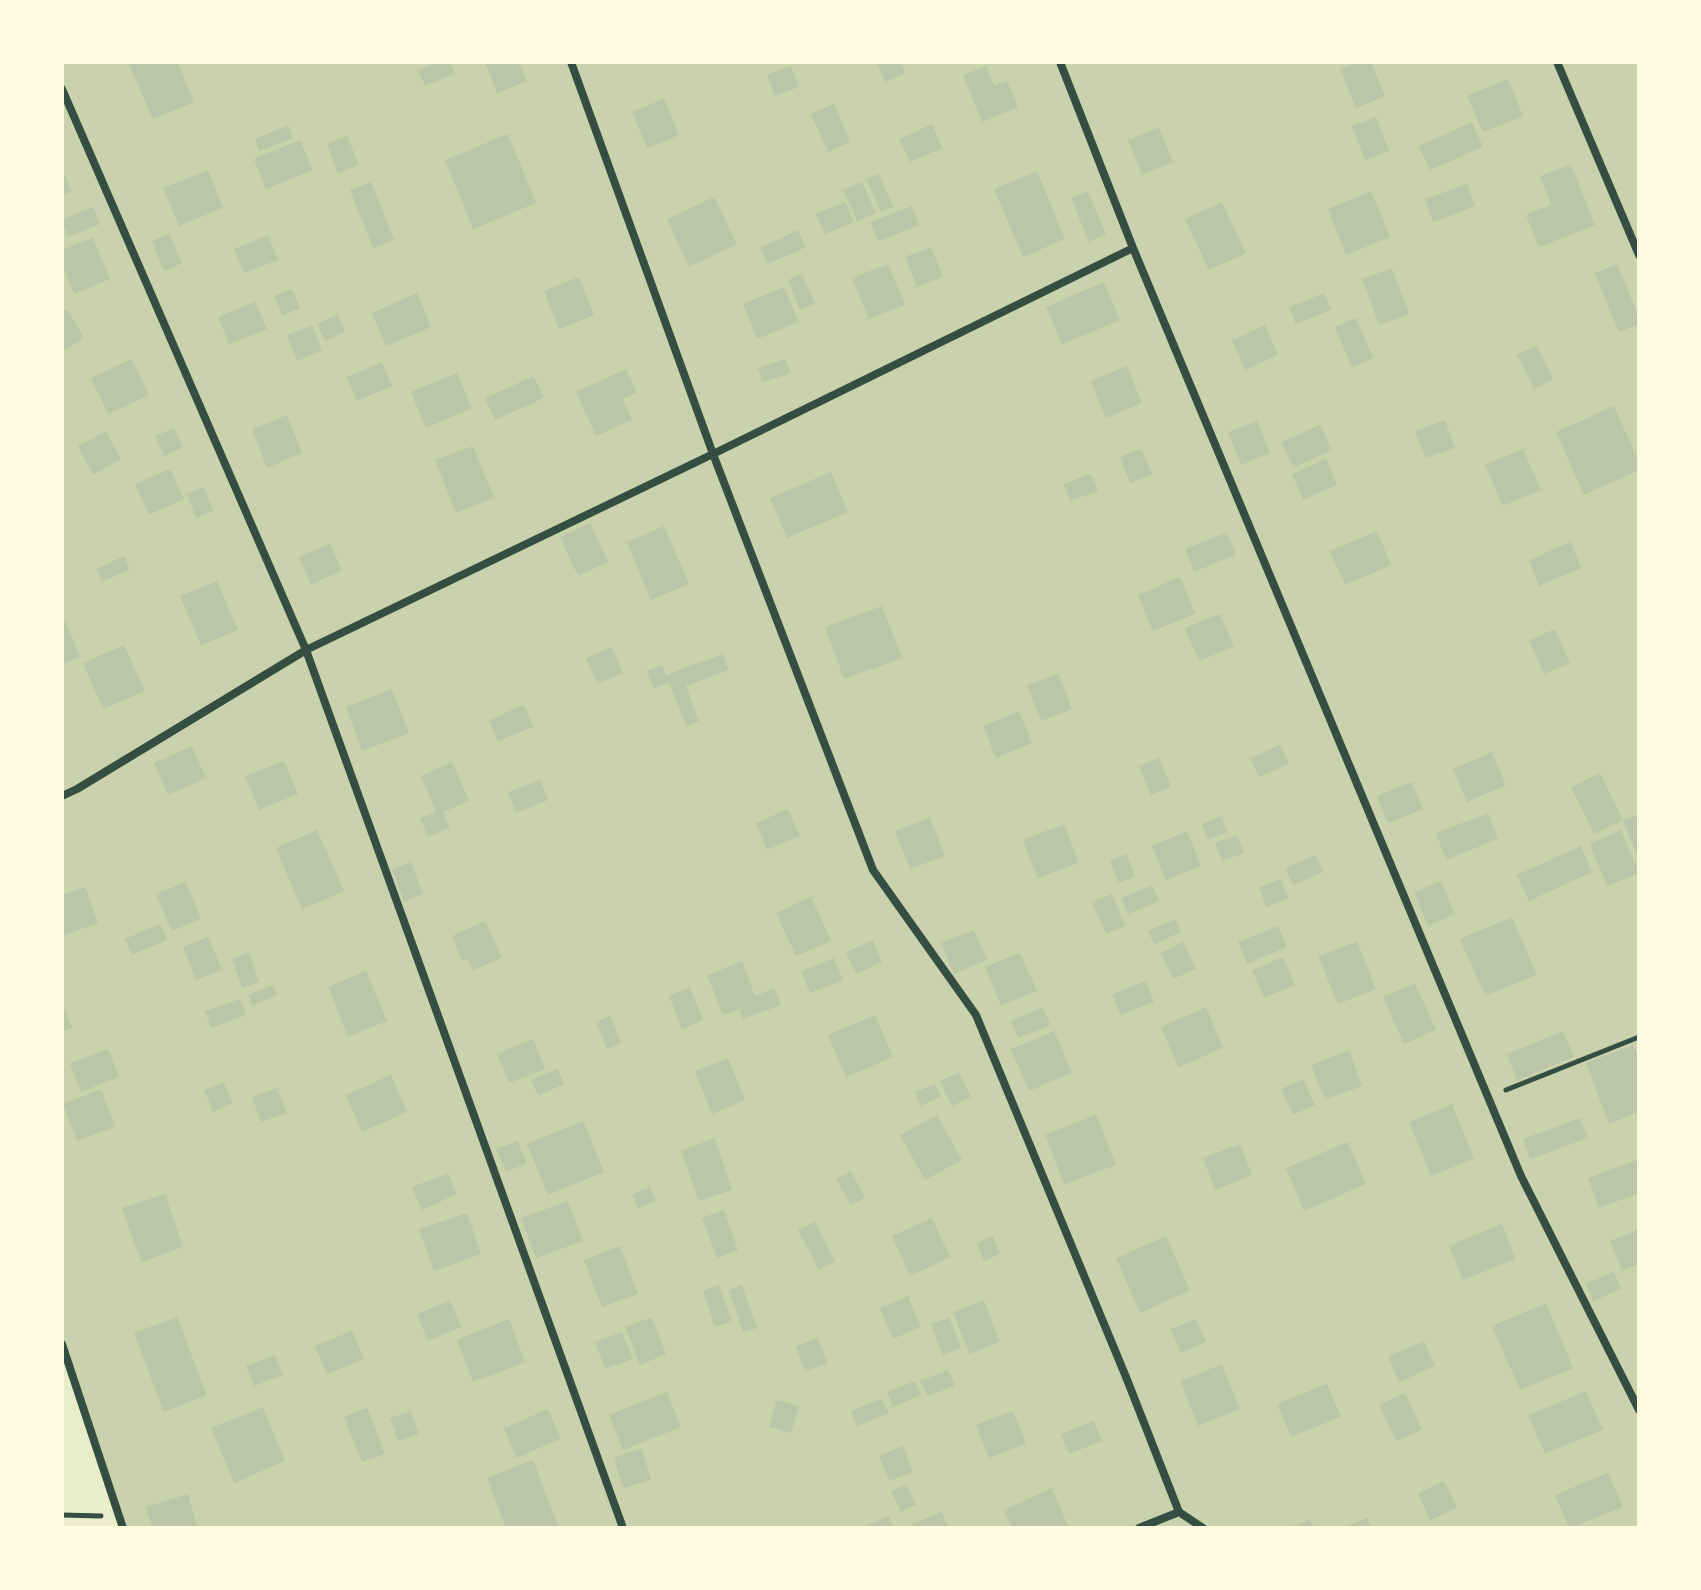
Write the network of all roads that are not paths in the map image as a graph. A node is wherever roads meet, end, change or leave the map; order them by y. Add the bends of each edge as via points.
1 (571, 62) edge
2 (1060, 62) edge
3 (1557, 62) edge
4 (62, 89) edge
5 (1133, 248) junction
6 (1639, 255) edge
7 (713, 454) junction
8 (306, 650) junction
9 (62, 796) edge
10 (62, 1344) edge
11 (1639, 1410) edge
12 (1179, 1512) junction
13 (123, 1528) edge
14 (623, 1528) edge
15 (1139, 1528) edge
16 (1203, 1528) edge

1 - 7 street
2 - 5 street
3 - 6 street
4 - 8 street
5 - 7 street
5 - 11 street via 1521,1176
7 - 8 street
7 - 12 street via 873,870 976,1015
8 - 9 street
8 - 14 street
10 - 13 street
12 - 15 street
12 - 16 street

